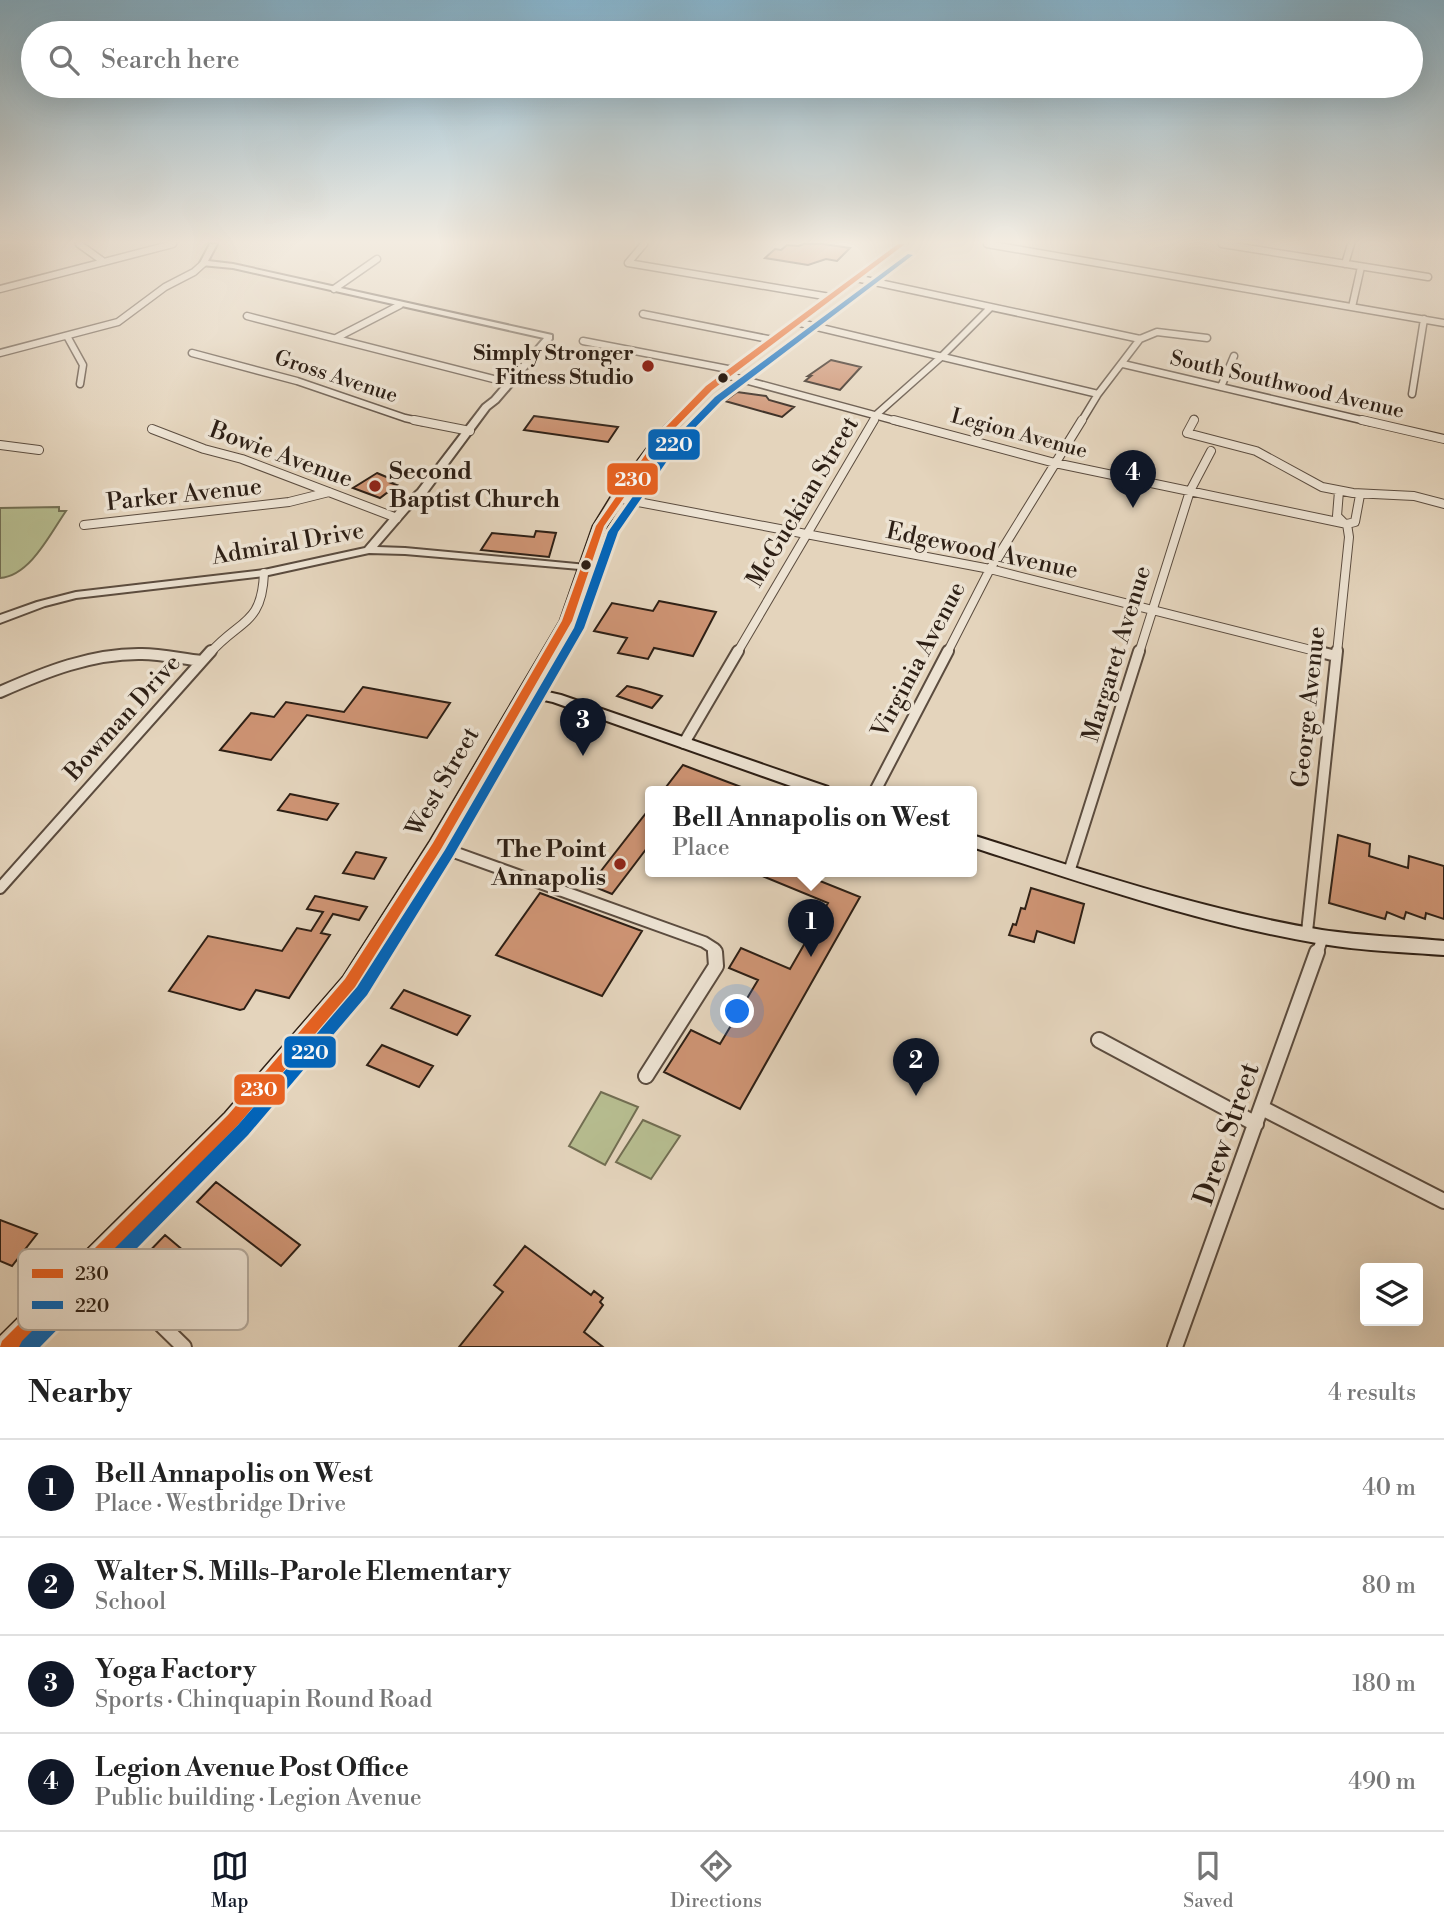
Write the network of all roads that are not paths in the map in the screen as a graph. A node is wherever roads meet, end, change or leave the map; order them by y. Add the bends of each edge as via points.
1 (138, 307) edge
2 (395, 307) edge
3 (413, 307) edge
4 (817, 307) edge
5 (985, 307) edge
6 (1352, 307) edge
7 (990, 308) junction
8 (643, 314) dead end
9 (247, 316) dead end
10 (1424, 319) junction
11 (796, 322) junction
12 (1444, 323) edge
13 (68, 337) junction
14 (336, 338) junction
15 (1207, 338) dead end
16 (1140, 339) junction
17 (773, 340) junction
18 (583, 341) dead end
19 (0, 353) edge
20 (192, 354) dead end
21 (1234, 356) dead end
22 (940, 358) junction
23 (1123, 364) junction
24 (729, 372) junction
25 (509, 383) junction
26 (80, 384) dead end
27 (1221, 387) junction
28 (1098, 394) junction
29 (1412, 394) dead end
30 (877, 414) junction
31 (1194, 419) dead end
32 (152, 429) dead end
33 (470, 431) junction
34 (1444, 439) edge
35 (0, 445) edge
36 (39, 450) dead end
37 (1211, 451) dead end
38 (1055, 463) junction
39 (1190, 491) junction
40 (1339, 491) junction
41 (329, 492) junction
42 (1360, 495) junction
43 (617, 498) junction
44 (1444, 504) edge
45 (400, 513) junction
46 (1345, 523) junction
47 (83, 525) dead end
48 (806, 534) junction
49 (369, 550) junction
50 (586, 568) junction
51 (990, 569) junction
52 (264, 573) junction
53 (1152, 610) junction
54 (0, 620) edge
55 (1336, 656) junction
56 (202, 661) junction
57 (0, 692) edge
58 (526, 692) junction
59 (684, 743) junction
60 (808, 786) edge
61 (878, 786) edge
62 (977, 843) edge
63 (437, 846) junction
64 (1069, 872) junction
65 (0, 888) edge
66 (1315, 934) junction
67 (1444, 948) edge
68 (1099, 1040) dead end
69 (646, 1076) dead end
70 (1262, 1108) junction
71 (1256, 1124) junction
72 (1444, 1201) edge
73 (106, 1249) edge
74 (25, 1330) edge
75 (167, 1330) edge
76 (8, 1347) edge
77 (184, 1347) edge
78 (1175, 1347) edge

1 - 13 street via 118,322
2 - 14 street
3 - 25 street via 549,337
4 - 11 main road, West Street
5 - 7 street, South Southwood Avenue
6 - 10 street
7 - 16 street, South Southwood Avenue
7 - 22 street, McGuckian Street
8 - 17 street
9 - 14 street
10 - 12 street
10 - 29 street
11 - 17 main road, West Street
11 - 22 street
13 - 19 street
13 - 26 street via 83,365
14 - 25 street
15 - 16 street via 1157,332
16 - 23 street, Virginia Avenue
17 - 24 main road, West Street
18 - 24 street, Legion Avenue
20 - 33 street, Gross Avenue via 405,418
21 - 27 street
22 - 28 street
22 - 30 street, McGuckian Street
23 - 27 street, South Southwood Avenue
23 - 28 street, Virginia Avenue
24 - 30 street, Legion Avenue
24 - 43 main road, West Street via 664,434
25 - 33 street
27 - 34 street, South Southwood Avenue
28 - 38 street, Virginia Avenue
30 - 38 street, Legion Avenue
30 - 48 street, McGuckian Street
31 - 40 street via 1188,433 1264,454 1310,483
32 - 41 street, Bowie Avenue
33 - 45 street
35 - 36 street
37 - 39 street, Margaret Avenue
38 - 39 street, Legion Avenue
38 - 51 street, Virginia Avenue
39 - 46 street, Legion Avenue
39 - 53 street, Margaret Avenue
40 - 42 street
40 - 46 street via 1337,516
41 - 45 street, Bowie Avenue
41 - 47 street, Parker Avenue via 277,504
42 - 44 street via 1413,494
42 - 46 street, George Avenue via 1356,522
43 - 48 street, Edgewood Avenue
43 - 50 main road, West Street via 600,526
45 - 49 street
46 - 55 street, George Avenue via 1349,537
48 - 51 street, Edgewood Avenue
48 - 59 street, McGuckian Street
49 - 50 street, Admiral Drive
49 - 52 street, Admiral Drive
50 - 58 main road, West Street via 567,621
51 - 53 street, Edgewood Avenue
51 - 61 street, Virginia Avenue
52 - 54 street, Admiral Drive via 76,595
52 - 56 street, Bowman Drive via 258,608
53 - 55 street, Edgewood Avenue
53 - 64 street, Margaret Avenue
55 - 66 street, George Avenue
56 - 57 street via 143,654 93,659 37,675
56 - 65 street, Bowman Drive
58 - 59 main road via 556,698
58 - 63 main road, West Street
59 - 60 main road
62 - 64 main road
63 - 69 street via 715,949 716,966
63 - 73 main road, West Street via 350,983 305,1039
64 - 66 main road via 1206,912
66 - 67 main road
66 - 70 street, Drew Street
68 - 71 street
70 - 71 street, Drew Street
70 - 72 street
71 - 78 street, Drew Street
74 - 76 main road, West Street
75 - 77 street

